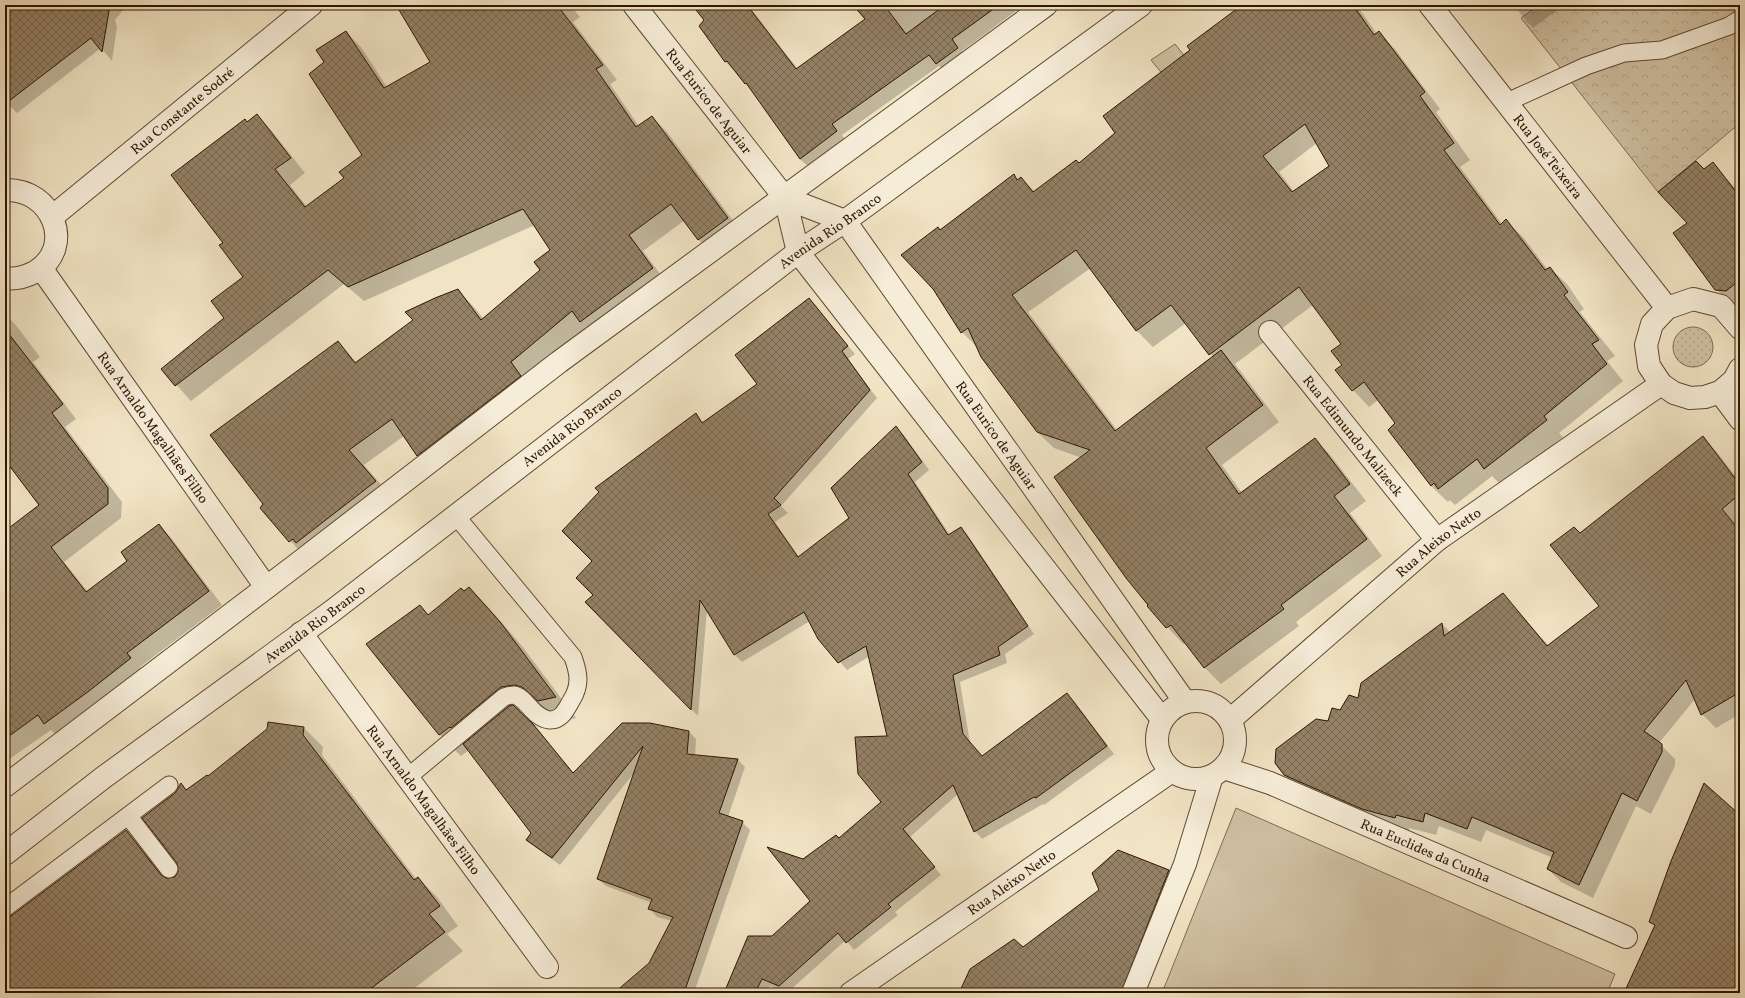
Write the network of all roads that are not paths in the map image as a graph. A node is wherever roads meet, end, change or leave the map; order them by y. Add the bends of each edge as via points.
1 (311, 5) edge
2 (634, 5) edge
3 (1046, 5) edge
4 (1142, 5) edge
5 (1430, 5) edge
6 (1740, 19) edge
7 (1505, 103) junction
8 (5, 190) edge
9 (785, 198) junction
10 (52, 216) junction
11 (845, 222) junction
12 (798, 252) junction
13 (41, 268) junction
14 (5, 278) edge
15 (1667, 308) junction
16 (1740, 327) edge
17 (1270, 332) dead end
18 (1740, 369) edge
19 (1661, 384) junction
20 (1720, 392) junction
21 (1740, 419) edge
22 (456, 516) junction
23 (1437, 540) junction
24 (266, 588) junction
25 (301, 633) junction
26 (1185, 702) junction
27 (1162, 719) junction
28 (1230, 720) junction
29 (1172, 771) junction
30 (1218, 772) junction
31 (408, 777) junction
32 (169, 785) dead end
33 (5, 786) edge
34 (129, 817) junction
35 (5, 854) edge
36 (169, 868) dead end
37 (5, 908) edge
38 (1626, 937) dead end
39 (547, 967) dead end
40 (851, 993) edge
41 (1133, 993) edge

1 - 10 street, Rua Constante Sodré
2 - 9 street, Rua Eurico de Aguiar
3 - 9 street
4 - 11 street, Avenida Rio Branco
5 - 7 street, Rua José Teixeira
6 - 7 lane via 1729,26 1662,50 1624,53 1586,66
7 - 15 street, Rua José Teixeira
8 - 10 street via 25,191 42,201
9 - 11 street
9 - 12 street, Rua Eurico de Aguiar
9 - 24 street via 559,362
10 - 13 street via 56,230 55,244 50,258
11 - 12 street, Avenida Rio Branco
11 - 26 street, Rua Eurico de Aguiar
12 - 22 street, Avenida Rio Branco
12 - 27 street, Rua Eurico de Aguiar
13 - 14 street via 27,276
13 - 24 street, Rua Arnaldo Magalhães Filho
15 - 16 street via 1693,299 1720,306
15 - 19 street via 1652,324 1646,345 1649,366
17 - 23 street, Rua Edimundo Malizeck
18 - 20 street via 1734,380
19 - 20 street via 1674,393 1690,398 1706,397
19 - 23 street, Rua Aleixo Netto
20 - 21 street
22 - 25 street, Avenida Rio Branco
22 - 31 lane via 573,657 579,674 576,693 562,716 551,720 540,718 514,695 504,697
23 - 28 street, Rua Aleixo Netto
24 - 33 street
25 - 31 street, Rua Arnaldo Magalhães Filho
25 - 35 street, Avenida Rio Branco via 104,777
26 - 27 street via 1172,708
26 - 28 street via 1202,702 1218,708
27 - 29 street via 1157,732 1156,747 1162,760
28 - 30 street via 1235,745 1232,757
29 - 30 street via 1184,778 1199,780
29 - 40 street, Rua Aleixo Netto
30 - 38 street, Rua Euclides da Cunha via 1270,783
30 - 41 street via 1185,864
31 - 39 street, Rua Arnaldo Magalhães Filho
32 - 34 lane
34 - 36 lane
34 - 37 lane

